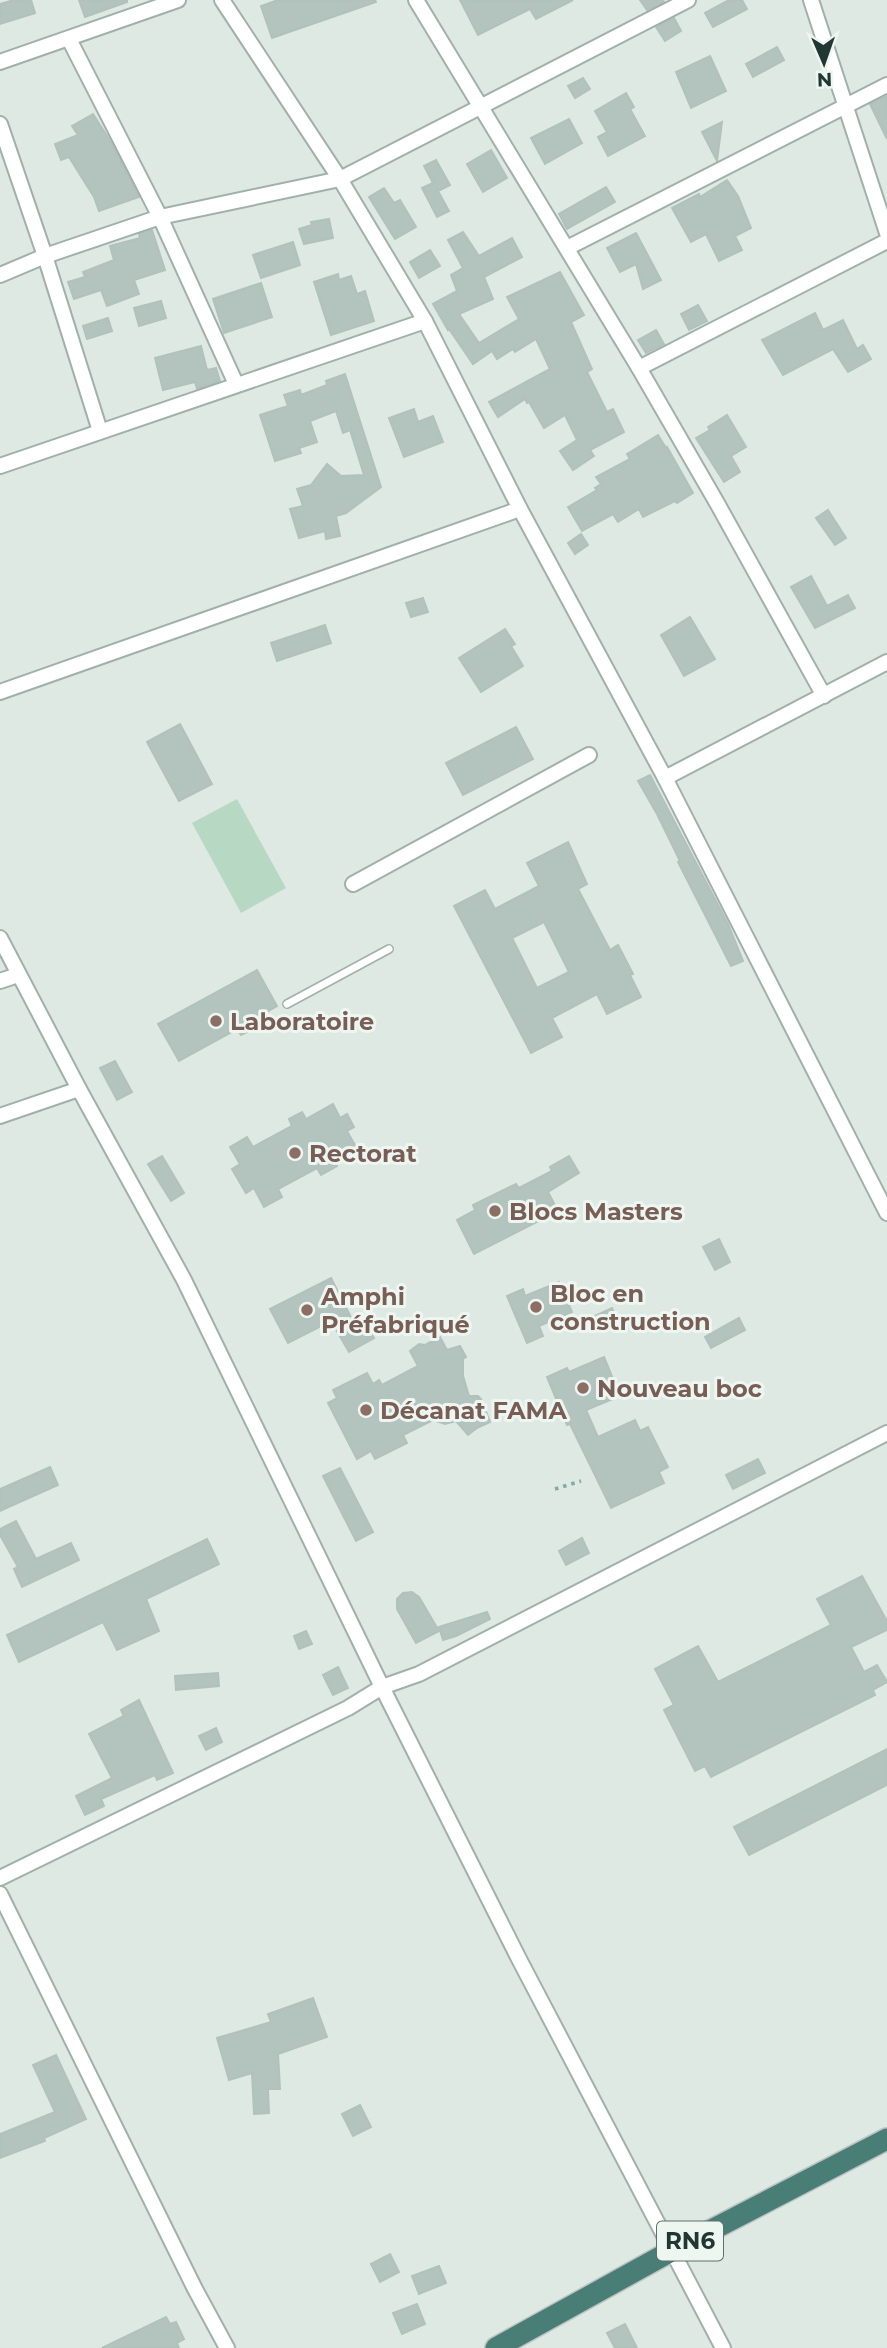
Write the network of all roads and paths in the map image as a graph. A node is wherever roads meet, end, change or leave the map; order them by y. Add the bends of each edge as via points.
1 (177, 0) edge
2 (222, 0) edge
3 (416, 0) edge
4 (688, 0) edge
5 (811, 0) edge
6 (69, 39) junction
7 (0, 62) edge
8 (887, 85) edge
9 (481, 105) junction
10 (846, 106) junction
11 (0, 124) edge
12 (340, 179) junction
13 (160, 217) junction
14 (887, 233) edge
15 (887, 241) edge
16 (567, 248) junction
17 (45, 256) junction
18 (0, 275) edge
19 (425, 321) junction
20 (639, 368) junction
21 (236, 384) junction
22 (100, 430) junction
23 (0, 466) edge
24 (520, 509) junction
25 (887, 662) edge
26 (0, 692) edge
27 (824, 696) junction
28 (589, 755) dead end
29 (665, 778) junction
30 (353, 884) dead end
31 (0, 938) edge
32 (389, 949) dead end
33 (18, 975) junction
34 (0, 981) edge
35 (287, 1003) dead end
36 (79, 1089) junction
37 (0, 1116) edge
38 (887, 1213) edge
39 (887, 1433) edge
40 (580, 1481) dead end
41 (555, 1489) dead end
42 (382, 1687) junction
43 (0, 1878) edge
44 (0, 1894) edge
45 (887, 2138) edge
46 (673, 2250) junction
47 (227, 2348) edge
48 (496, 2348) edge
49 (723, 2348) edge

1 - 6 street
2 - 12 street
3 - 9 street
4 - 9 street
5 - 10 street
6 - 7 street
6 - 13 street
8 - 10 street
9 - 12 street
9 - 16 street
10 - 14 street
10 - 16 street
11 - 17 street
12 - 13 street
12 - 19 street
13 - 17 street
13 - 21 street
15 - 20 street
16 - 20 street
17 - 18 street
17 - 22 street
19 - 21 street
19 - 24 street
20 - 27 street
21 - 22 street
22 - 23 street
24 - 26 street
24 - 29 street
25 - 27 street
27 - 29 street
28 - 30 street
29 - 38 street
31 - 33 street
32 - 35 lane
33 - 34 street
33 - 36 street
36 - 37 street
36 - 42 street via 184,1280
39 - 42 street via 419,1674
40 - 41 path
42 - 43 street via 348,1708
42 - 46 street
44 - 47 street
45 - 46 highway, RN6
46 - 48 highway, RN6
46 - 49 street

